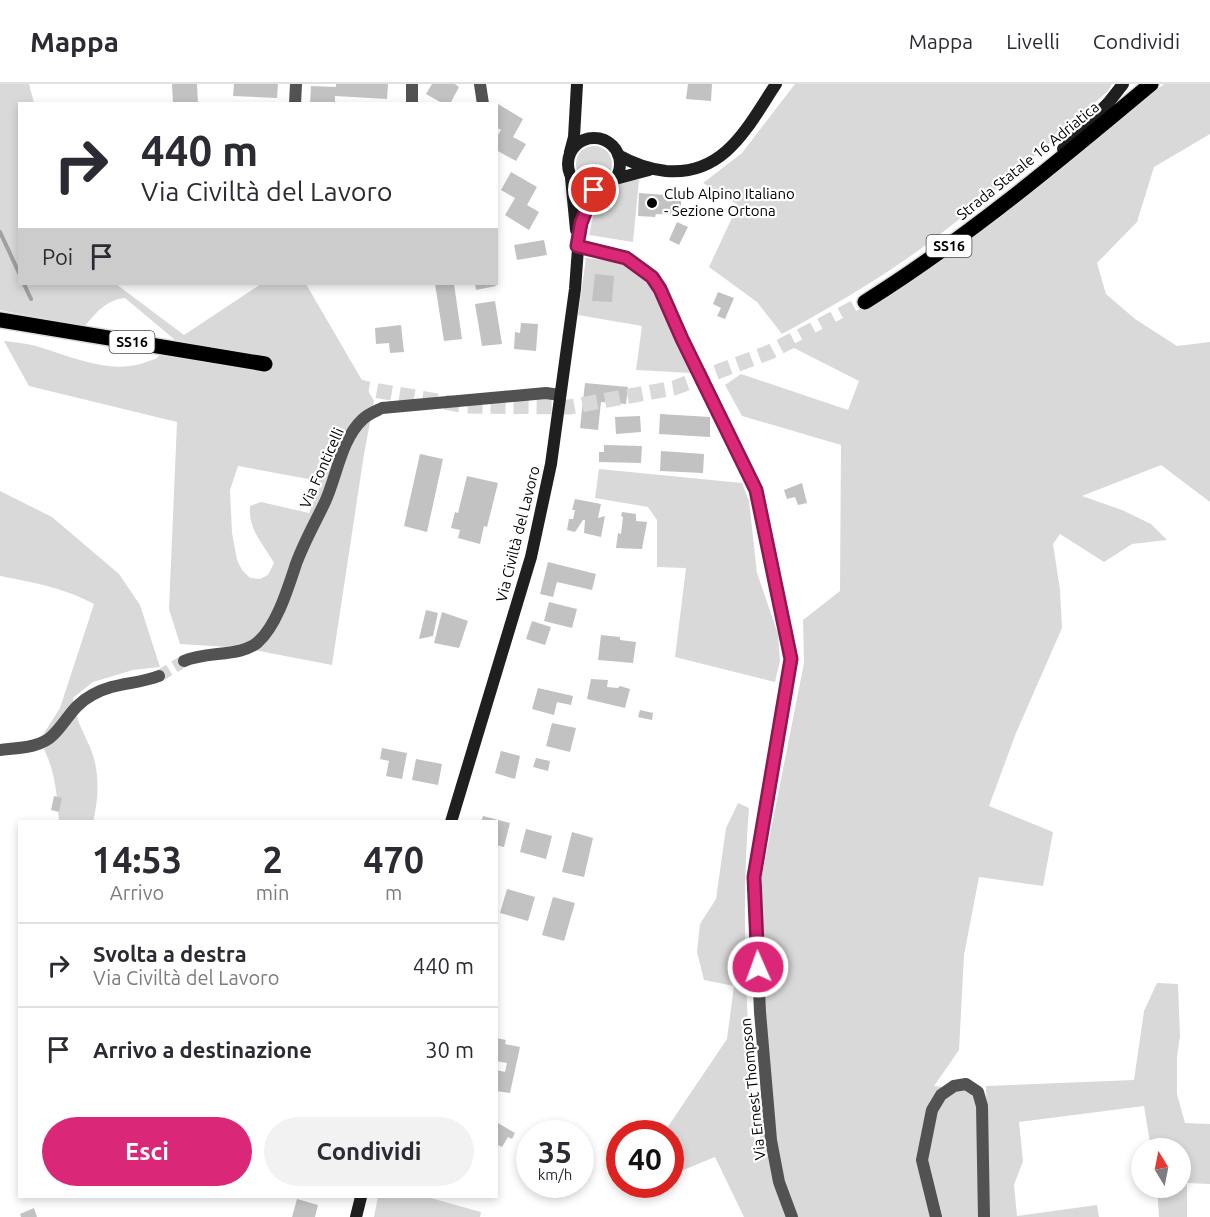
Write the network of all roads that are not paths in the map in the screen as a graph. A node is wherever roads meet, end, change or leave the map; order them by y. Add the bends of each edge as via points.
1 (297, 84) edge
2 (412, 84) edge
3 (480, 84) edge
4 (577, 84) edge
5 (776, 84) edge
6 (1123, 84) edge
7 (1151, 84) edge
8 (295, 102) edge
9 (412, 102) edge
10 (483, 102) edge
11 (576, 108) junction
12 (592, 138) junction
13 (570, 153) junction
14 (618, 155) junction
15 (659, 170) junction
16 (571, 178) junction
17 (615, 179) junction
18 (1029, 185) junction
19 (594, 190) junction
20 (577, 246) junction
21 (865, 302) tunnel mouth
22 (0, 320) edge
23 (265, 364) tunnel mouth
24 (560, 395) junction
25 (184, 661) tunnel mouth
26 (159, 676) tunnel mouth
27 (0, 750) edge
28 (452, 820) edge
29 (361, 1198) edge
30 (356, 1217) edge
31 (792, 1217) edge
32 (936, 1217) edge
33 (984, 1217) edge

1 - 8 street
2 - 9 street
3 - 10 street
4 - 11 main road
5 - 15 main road via 742,135 715,161 692,171
6 - 18 main road
7 - 18 main road, Strada Statale 16 Adriatica / SS16
11 - 12 main road
11 - 13 main road
12 - 13 main road via 579,143
12 - 14 main road via 608,142
13 - 16 main road
14 - 15 main road
14 - 17 main road
15 - 17 main road
16 - 19 main road via 585,189
16 - 20 main road, Via Civiltà del Lavoro
17 - 19 main road
18 - 21 main road, Strada Statale 16 Adriatica / SS16 via 921,267
19 - 20 main road, Via Civiltà del Lavoro
20 - 24 main road, Via Civiltà del Lavoro
20 - 31 street, Via Ernest Thompson via 626,258 652,277 756,490 791,659 754,877 771,1140 778,1182
22 - 23 main road, SS16
24 - 25 street, Via Fonticelli via 546,393 382,408 363,418 349,438 288,588 258,643 240,651
24 - 28 main road, Via Civiltà del Lavoro via 551,464 531,557
26 - 27 street via 108,686 82,700 52,737 34,745
29 - 30 main road
32 - 33 street via 922,1160 932,1110 941,1095 954,1086 966,1084 978,1092 982,1106

